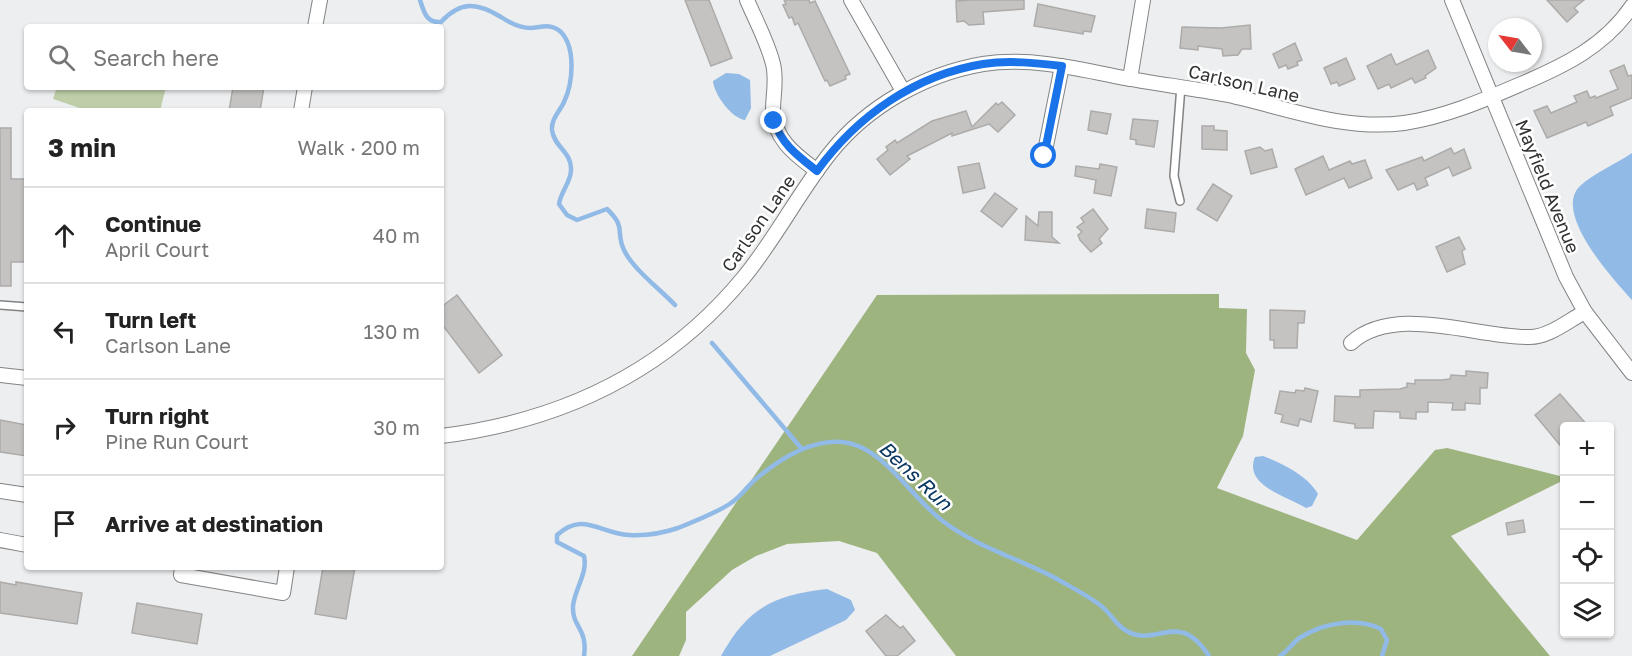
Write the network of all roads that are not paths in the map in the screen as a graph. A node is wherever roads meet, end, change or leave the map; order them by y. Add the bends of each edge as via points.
1 (320, 0) edge
2 (747, 0) edge
3 (851, 0) edge
4 (1143, 0) edge
5 (1452, 0) edge
6 (1632, 6) edge
7 (316, 24) edge
8 (1062, 66) junction
9 (1130, 79) junction
10 (1181, 86) junction
11 (305, 90) edge
12 (903, 91) junction
13 (1493, 97) junction
14 (302, 108) edge
15 (1044, 156) dead end
16 (817, 171) junction
17 (1180, 201) dead end
18 (0, 305) edge
19 (24, 307) edge
20 (1585, 312) junction
21 (1351, 343) dead end
22 (1632, 373) edge
23 (0, 375) edge
24 (24, 378) edge
25 (444, 436) edge
26 (0, 491) edge
27 (24, 495) edge
28 (0, 540) edge
29 (24, 544) edge
30 (182, 570) edge
31 (287, 570) edge

1 - 7 street
2 - 16 street via 773,64 773,109 778,132 792,151
3 - 12 street
4 - 9 street
5 - 13 street, Mayfield Avenue
6 - 13 street, Carlson Lane via 1586,52 1562,67
8 - 9 street, Carlson Lane
8 - 12 street, Carlson Lane via 983,64 946,73
8 - 15 street
9 - 10 street, Carlson Lane
10 - 13 street, Carlson Lane via 1335,122 1369,125 1439,116
10 - 17 lane via 1174,176
11 - 14 street
12 - 16 street, Carlson Lane via 852,128
13 - 20 street, Mayfield Avenue via 1566,277
16 - 25 street, Carlson Lane via 745,276 708,315 654,360 613,386 572,405 528,420
18 - 19 lane
20 - 21 street via 1531,337 1396,325 1376,327
20 - 22 street, Mayfield Avenue
23 - 24 street
26 - 27 street
28 - 29 street
30 - 31 street via 181,576 283,593

